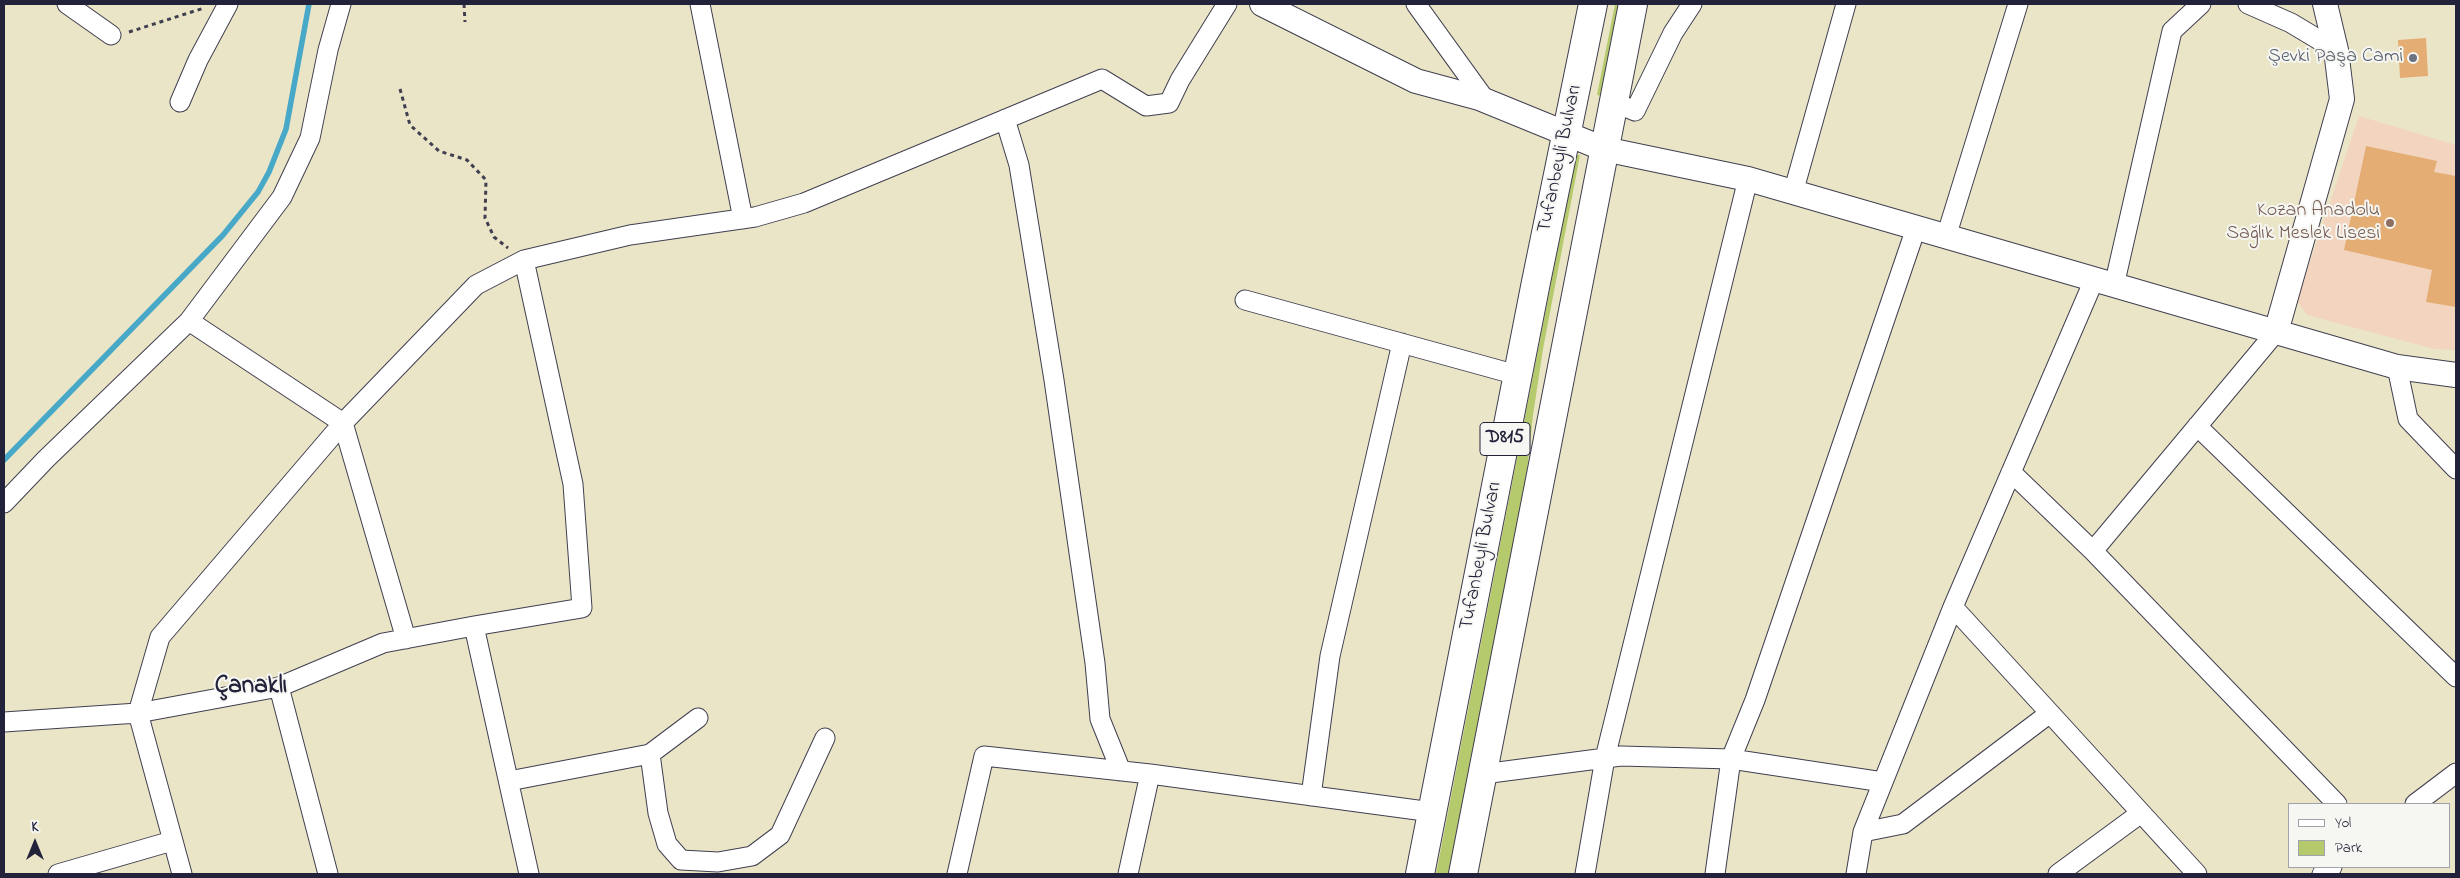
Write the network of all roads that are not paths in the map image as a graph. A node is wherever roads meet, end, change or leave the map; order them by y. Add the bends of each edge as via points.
1 (67, 4) edge
2 (341, 4) edge
3 (700, 4) edge
4 (1227, 4) edge
5 (1262, 4) edge
6 (1416, 4) edge
7 (1593, 4) edge
8 (1633, 4) edge
9 (1692, 4) edge
10 (1846, 4) edge
11 (2018, 4) edge
12 (2201, 4) edge
13 (2248, 4) edge
14 (2325, 4) edge
15 (219, 5) edge
16 (111, 35) road end
17 (2336, 50) junction
18 (1486, 101) junction
19 (180, 102) dead end
20 (1614, 102) junction
21 (1005, 119) junction
22 (1566, 133) junction
23 (1604, 149) junction
24 (1748, 179) junction
25 (1793, 193) junction
26 (743, 219) junction
27 (1916, 228) junction
28 (1946, 237) junction
29 (524, 260) junction
30 (2104, 282) junction
31 (1245, 300) dead end
32 (189, 321) junction
33 (2276, 332) junction
34 (1402, 343) junction
35 (2397, 367) junction
36 (1517, 374) junction
37 (2456, 375) edge
38 (343, 423) junction
39 (2197, 426) junction
40 (2456, 469) edge
41 (2011, 472) junction
42 (4, 504) edge
43 (2093, 551) junction
44 (1953, 607) junction
45 (474, 626) junction
46 (406, 639) junction
47 (2456, 677) edge
48 (279, 687) junction
49 (138, 713) junction
50 (2050, 713) junction
51 (698, 718) dead end
52 (4, 722) edge
53 (825, 738) dead end
54 (650, 754) junction
55 (1604, 758) junction
56 (1731, 759) junction
57 (1121, 771) junction
58 (2456, 773) edge
59 (1150, 774) junction
60 (1483, 774) junction
61 (509, 781) junction
62 (1883, 782) junction
63 (1311, 796) junction
64 (2336, 803) edge
65 (2416, 803) edge
66 (1432, 812) junction
67 (2142, 813) junction
68 (1863, 832) junction
69 (172, 841) junction
70 (58, 874) edge
71 (182, 874) edge
72 (328, 874) edge
73 (529, 874) edge
74 (957, 874) edge
75 (1128, 874) edge
76 (1420, 874) edge
77 (1463, 874) edge
78 (1585, 874) edge
79 (1715, 874) edge
80 (1856, 874) edge
81 (2058, 874) edge
82 (2197, 874) edge

1 - 16 street
2 - 32 street via 310,138 282,197
3 - 26 street
4 - 21 street via 1169,103 1146,106 1102,79
5 - 18 street via 1416,80
6 - 18 street
7 - 22 highway, Tufanbeyli Bulvarı / D815
8 - 20 highway, Tufanbeyli Bulvarı / D815
9 - 20 street via 1673,33 1635,111
10 - 25 street
11 - 28 street
12 - 30 street via 2172,31
13 - 17 street via 2291,23
14 - 17 street
15 - 19 street
17 - 33 street via 2342,99
18 - 22 street
20 - 23 highway, Tufanbeyli Bulvarı / D815
21 - 26 street via 804,203
21 - 57 street via 1019,165 1054,380 1100,719
22 - 23 street
22 - 36 highway, Tufanbeyli Bulvarı / D815
23 - 24 street
23 - 60 highway, Tufanbeyli Bulvarı / D815
24 - 25 street
24 - 55 street
25 - 27 street
26 - 29 street via 630,235
27 - 28 street
27 - 56 street via 1755,700
28 - 30 street
29 - 38 street via 476,285
29 - 45 street via 573,484 582,608
30 - 33 street
30 - 41 street
31 - 34 street
32 - 38 street
32 - 42 street
33 - 35 street
33 - 39 street
34 - 36 street
34 - 63 street via 1330,656
35 - 37 street
35 - 40 street via 2408,419
36 - 66 highway, Tufanbeyli Bulvarı / D815
38 - 46 street
38 - 49 street via 160,637
39 - 43 street
39 - 47 street
41 - 43 street
41 - 44 street
43 - 64 street
44 - 50 street
44 - 62 street
45 - 46 street
45 - 61 street
46 - 48 street via 383,643
48 - 49 street
48 - 72 street
49 - 52 street
49 - 69 street
50 - 67 street
50 - 68 street via 1903,824
51 - 54 street
53 - 54 street via 780,835 752,856 718,862 681,860 667,844 658,813
54 - 61 street
55 - 56 street
55 - 60 street
55 - 78 street
56 - 62 street
56 - 79 street
57 - 59 street
57 - 74 street via 984,756
58 - 65 street
59 - 63 street
59 - 75 street
60 - 77 highway, Tufanbeyli Bulvarı / D815
61 - 73 street
62 - 68 street
63 - 66 street
66 - 76 highway, Tufanbeyli Bulvarı / D815
67 - 81 street
67 - 82 street
68 - 80 street
69 - 70 street
69 - 71 street

